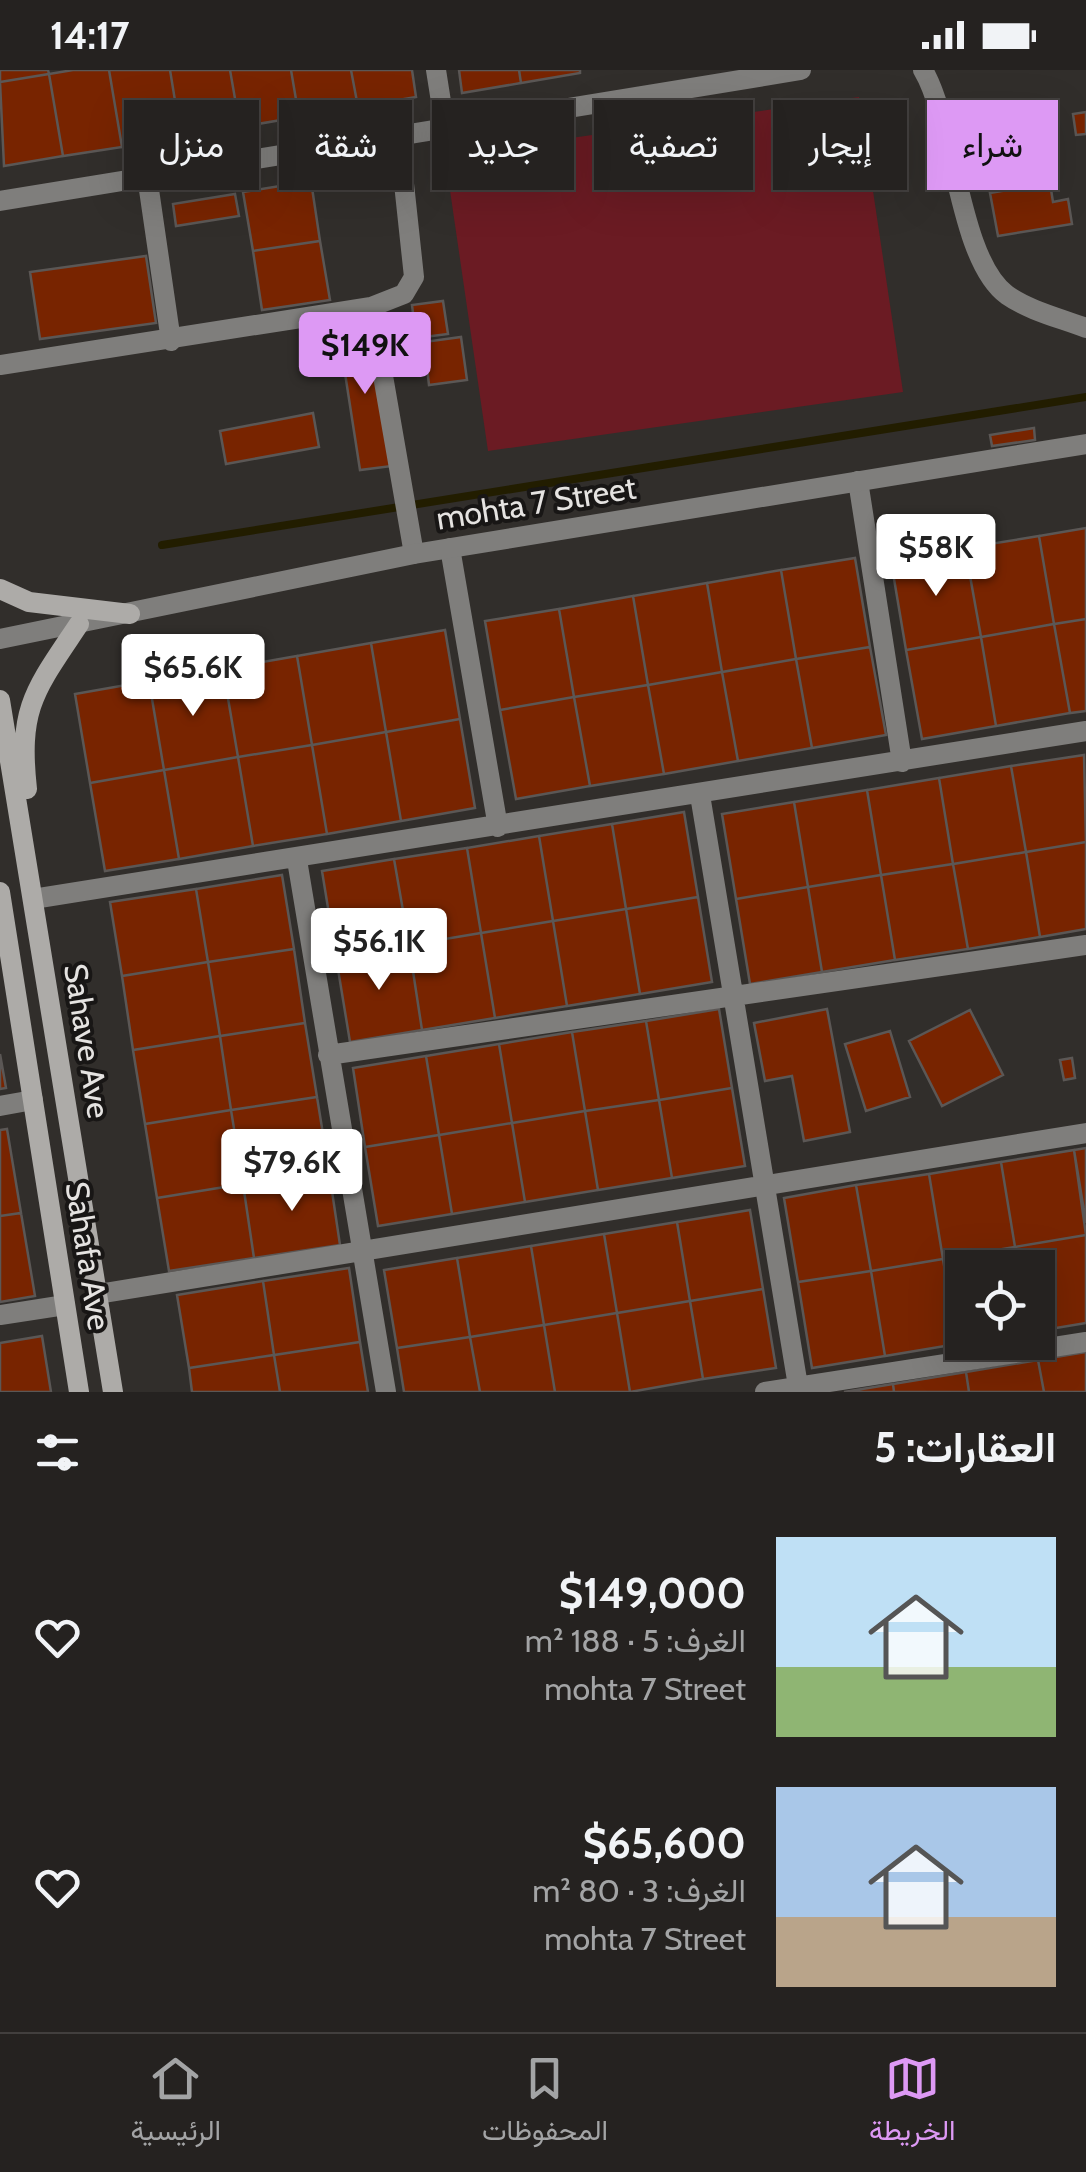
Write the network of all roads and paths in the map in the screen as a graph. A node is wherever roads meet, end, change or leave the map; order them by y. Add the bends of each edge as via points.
1 (436, 70) edge
2 (801, 70) edge
3 (923, 70) edge
4 (441, 100) edge
5 (574, 106) edge
6 (124, 180) edge
7 (149, 190) edge
8 (404, 190) edge
9 (0, 201) edge
10 (370, 307) junction
11 (1086, 328) edge
12 (171, 342) junction
13 (0, 365) edge
14 (1086, 444) edge
15 (858, 481) junction
16 (450, 548) junction
17 (414, 554) junction
18 (0, 589) edge
19 (130, 614) junction
20 (79, 624) junction
21 (0, 639) edge
22 (0, 700) edge
23 (1086, 731) edge
24 (902, 762) junction
25 (700, 795) junction
26 (498, 828) junction
27 (26, 850) junction
28 (297, 860) junction
29 (0, 896) edge
30 (33, 899) junction
31 (1086, 946) edge
32 (734, 997) junction
33 (328, 1055) junction
34 (33, 1100) junction
35 (0, 1106) edge
36 (1086, 1133) edge
37 (765, 1184) junction
38 (362, 1254) junction
39 (98, 1294) junction
40 (65, 1305) junction
41 (0, 1315) edge
42 (1086, 1342) edge
43 (799, 1389) edge
44 (78, 1392) edge
45 (114, 1392) edge
46 (386, 1392) edge
47 (765, 1392) edge

1 - 4 street
2 - 5 street
3 - 11 street via 988,272 1026,306
6 - 9 street
7 - 12 street
8 - 10 street via 414,277 404,294
10 - 12 street
10 - 17 street
12 - 13 street
14 - 15 street, mohta 7 Street
15 - 16 street, mohta 7 Street
15 - 24 street
16 - 17 street, mohta 7 Street
16 - 26 street
17 - 19 street, mohta 7 Street via 199,594
18 - 19 main road via 29,602
19 - 20 street, mohta 7 Street
20 - 21 street, mohta 7 Street
20 - 27 main road via 23,722
22 - 27 main road, Sahave Ave
23 - 24 street
24 - 25 street
25 - 26 street
25 - 32 street
26 - 28 street
27 - 30 main road, Sahave Ave
28 - 30 street
28 - 33 street
29 - 34 main road, Sahafa Ave
30 - 39 main road, Sahave Ave
31 - 32 street
32 - 33 street
32 - 37 street
33 - 38 street
34 - 35 street
34 - 40 main road, Sahafa Ave
36 - 37 street
37 - 38 street
37 - 43 street
38 - 39 street
38 - 46 street
39 - 45 main road, Sahave Ave
40 - 41 street
40 - 44 main road, Sahafa Ave
42 - 43 street
43 - 47 street

